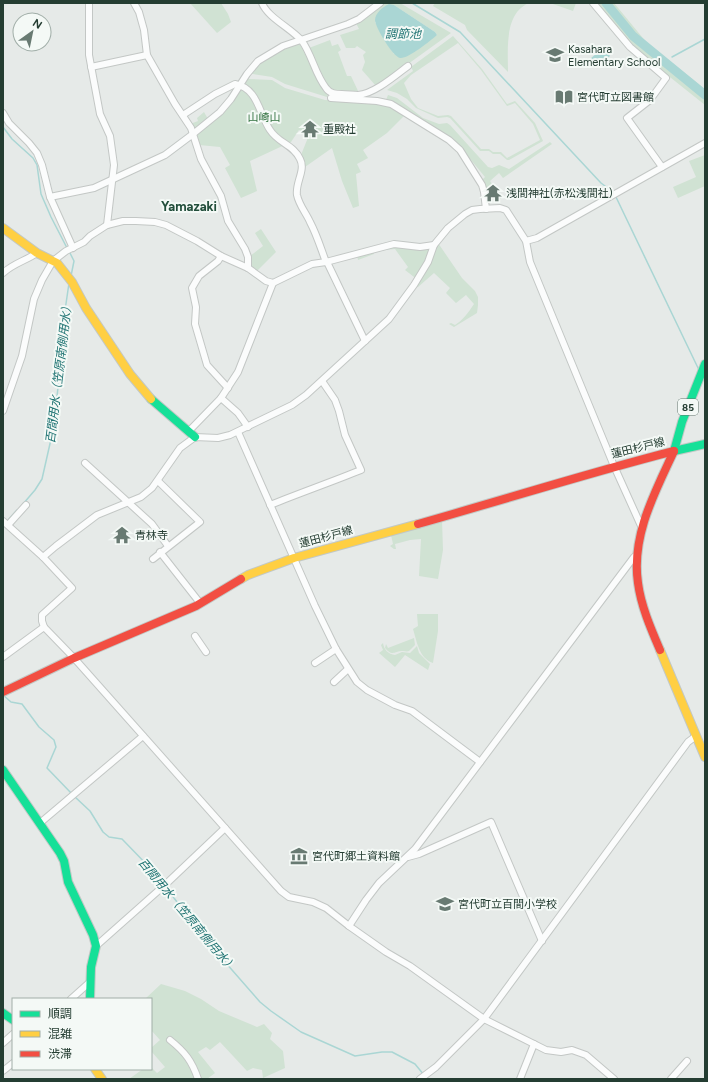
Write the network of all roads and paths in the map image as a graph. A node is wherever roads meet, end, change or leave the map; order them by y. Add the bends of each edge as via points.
1 (89, 3) edge
2 (134, 3) edge
3 (262, 3) edge
4 (380, 3) edge
5 (593, 3) edge
6 (300, 40) junction
7 (147, 55) junction
8 (408, 66) dead end
9 (91, 67) junction
10 (240, 85) junction
11 (375, 88) junction
12 (331, 98) dead end
13 (377, 100) junction
14 (3, 113) edge
15 (183, 115) junction
16 (193, 134) junction
17 (705, 143) edge
18 (662, 166) junction
19 (112, 180) junction
20 (50, 197) junction
21 (486, 209) junction
22 (107, 225) junction
23 (3, 228) edge
24 (526, 241) junction
25 (434, 245) junction
26 (73, 248) junction
27 (37, 253) junction
28 (221, 256) junction
29 (53, 261) junction
30 (326, 262) junction
31 (248, 268) junction
32 (3, 273) edge
33 (273, 283) junction
34 (365, 341) junction
35 (705, 364) edge
36 (322, 381) junction
37 (228, 388) junction
38 (221, 398) junction
39 (3, 411) edge
40 (248, 427) junction
41 (238, 432) junction
42 (192, 434) junction
43 (705, 444) edge
44 (674, 451) junction
45 (84, 463) dead end
46 (614, 466) junction
47 (158, 481) junction
48 (128, 502) junction
49 (270, 505) junction
50 (26, 506) dead end
51 (3, 521) edge
52 (8, 525) junction
53 (642, 528) junction
54 (168, 546) junction
55 (160, 552) junction
56 (637, 555) junction
57 (43, 557) junction
58 (152, 558) dead end
59 (294, 558) junction
60 (200, 603) junction
61 (44, 627) junction
62 (195, 636) dead end
63 (336, 648) junction
64 (206, 652) dead end
65 (3, 657) edge
66 (74, 658) junction
67 (315, 663) dead end
68 (348, 669) junction
69 (334, 682) dead end
70 (3, 692) edge
71 (143, 736) junction
72 (696, 736) junction
73 (705, 757) edge
74 (480, 762) junction
75 (3, 770) edge
76 (40, 823) junction
77 (225, 828) junction
78 (408, 857) junction
79 (349, 926) junction
80 (542, 941) junction
81 (96, 946) junction
82 (90, 982) junction
83 (72, 998) edge
84 (90, 998) edge
85 (3, 1013) edge
86 (12, 1019) edge
87 (484, 1019) junction
88 (12, 1035) edge
89 (170, 1040) dead end
90 (3, 1043) edge
91 (534, 1044) junction
92 (687, 1061) dead end
93 (12, 1064) edge
94 (96, 1070) edge
95 (3, 1071) edge
96 (429, 1076) edge
97 (102, 1079) edge
98 (198, 1079) edge
99 (420, 1079) edge
100 (520, 1079) edge
101 (614, 1079) edge
102 (671, 1079) edge

1 - 9 street
2 - 7 street via 144,30
3 - 6 street via 269,13
4 - 6 street via 359,19
5 - 18 street via 630,48 666,78 653,98 627,118
6 - 10 street via 277,48 258,61
6 - 11 street via 329,92 358,95
7 - 9 street
7 - 15 street
8 - 11 street
9 - 19 street via 100,114 110,136 114,156
10 - 15 street via 235,84 215,94
10 - 16 street via 225,107
10 - 30 street via 244,86 258,102 273,135 293,148 302,161 297,193
11 - 13 street
12 - 13 street
13 - 21 street via 395,105 453,143 482,185
14 - 20 street via 37,153
15 - 16 street
16 - 19 street via 160,158
16 - 31 street via 201,159 221,196 228,221 245,249
17 - 18 street
18 - 24 street via 537,238
19 - 20 street via 88,190
19 - 22 street
20 - 26 street
21 - 24 street via 506,210
21 - 25 street via 472,210 465,214 450,226
22 - 26 street
22 - 28 street via 123,221 166,225
23 - 27 street
24 - 46 street via 530,262
25 - 30 street via 420,247 394,244
25 - 34 street via 428,262 389,319
26 - 29 street
27 - 29 street
27 - 32 street via 12,265
28 - 31 street
28 - 37 street via 199,276 192,288 196,307 195,324 207,365
29 - 39 street via 34,299 22,356
29 - 42 street via 72,282 86,308 146,394
30 - 33 street via 312,264
30 - 34 street
31 - 33 street
33 - 37 street via 238,372
34 - 36 street
35 - 44 street, 85 via 682,422
36 - 40 street via 292,405
36 - 49 street via 333,396 345,435 360,470
37 - 38 street
38 - 40 street via 238,413
38 - 42 street
40 - 41 street
41 - 42 street via 218,438
41 - 49 street
42 - 47 street
43 - 44 street, 蓮田杉戸線
44 - 46 street, 蓮田杉戸線
44 - 53 street via 656,489
45 - 48 street
46 - 53 street
46 - 59 street, 蓮田杉戸線
47 - 48 street via 141,497
47 - 54 street via 200,522
48 - 54 street via 152,524
48 - 57 street via 97,515
49 - 59 street
50 - 52 street
51 - 52 street
52 - 57 street
53 - 56 street
54 - 55 street
55 - 58 street
55 - 60 street
56 - 72 street via 640,596
56 - 74 street
57 - 61 street via 72,588 42,616
59 - 60 street, 蓮田杉戸線 via 248,575
59 - 63 street
60 - 66 street, 蓮田杉戸線
61 - 65 street
61 - 66 street
62 - 64 street
63 - 67 street
63 - 68 street
66 - 70 street, 蓮田杉戸線
66 - 71 street
68 - 69 street
68 - 74 street via 357,682 367,690 412,711
71 - 76 street
71 - 77 street
72 - 73 street
72 - 80 street via 684,748
74 - 78 street
75 - 76 street
76 - 81 street via 64,861 68,882
77 - 79 street via 285,894 326,908
77 - 81 street
78 - 79 street via 379,883
78 - 80 street via 491,822
79 - 87 street
80 - 87 street
81 - 82 street
82 - 83 street
82 - 84 street
85 - 86 street
87 - 91 street
87 - 96 street
88 - 90 street
89 - 98 street via 189,1058
91 - 100 street
91 - 101 street via 553,1052 572,1050 586,1055
92 - 102 street
93 - 95 street
94 - 97 street
96 - 99 street

